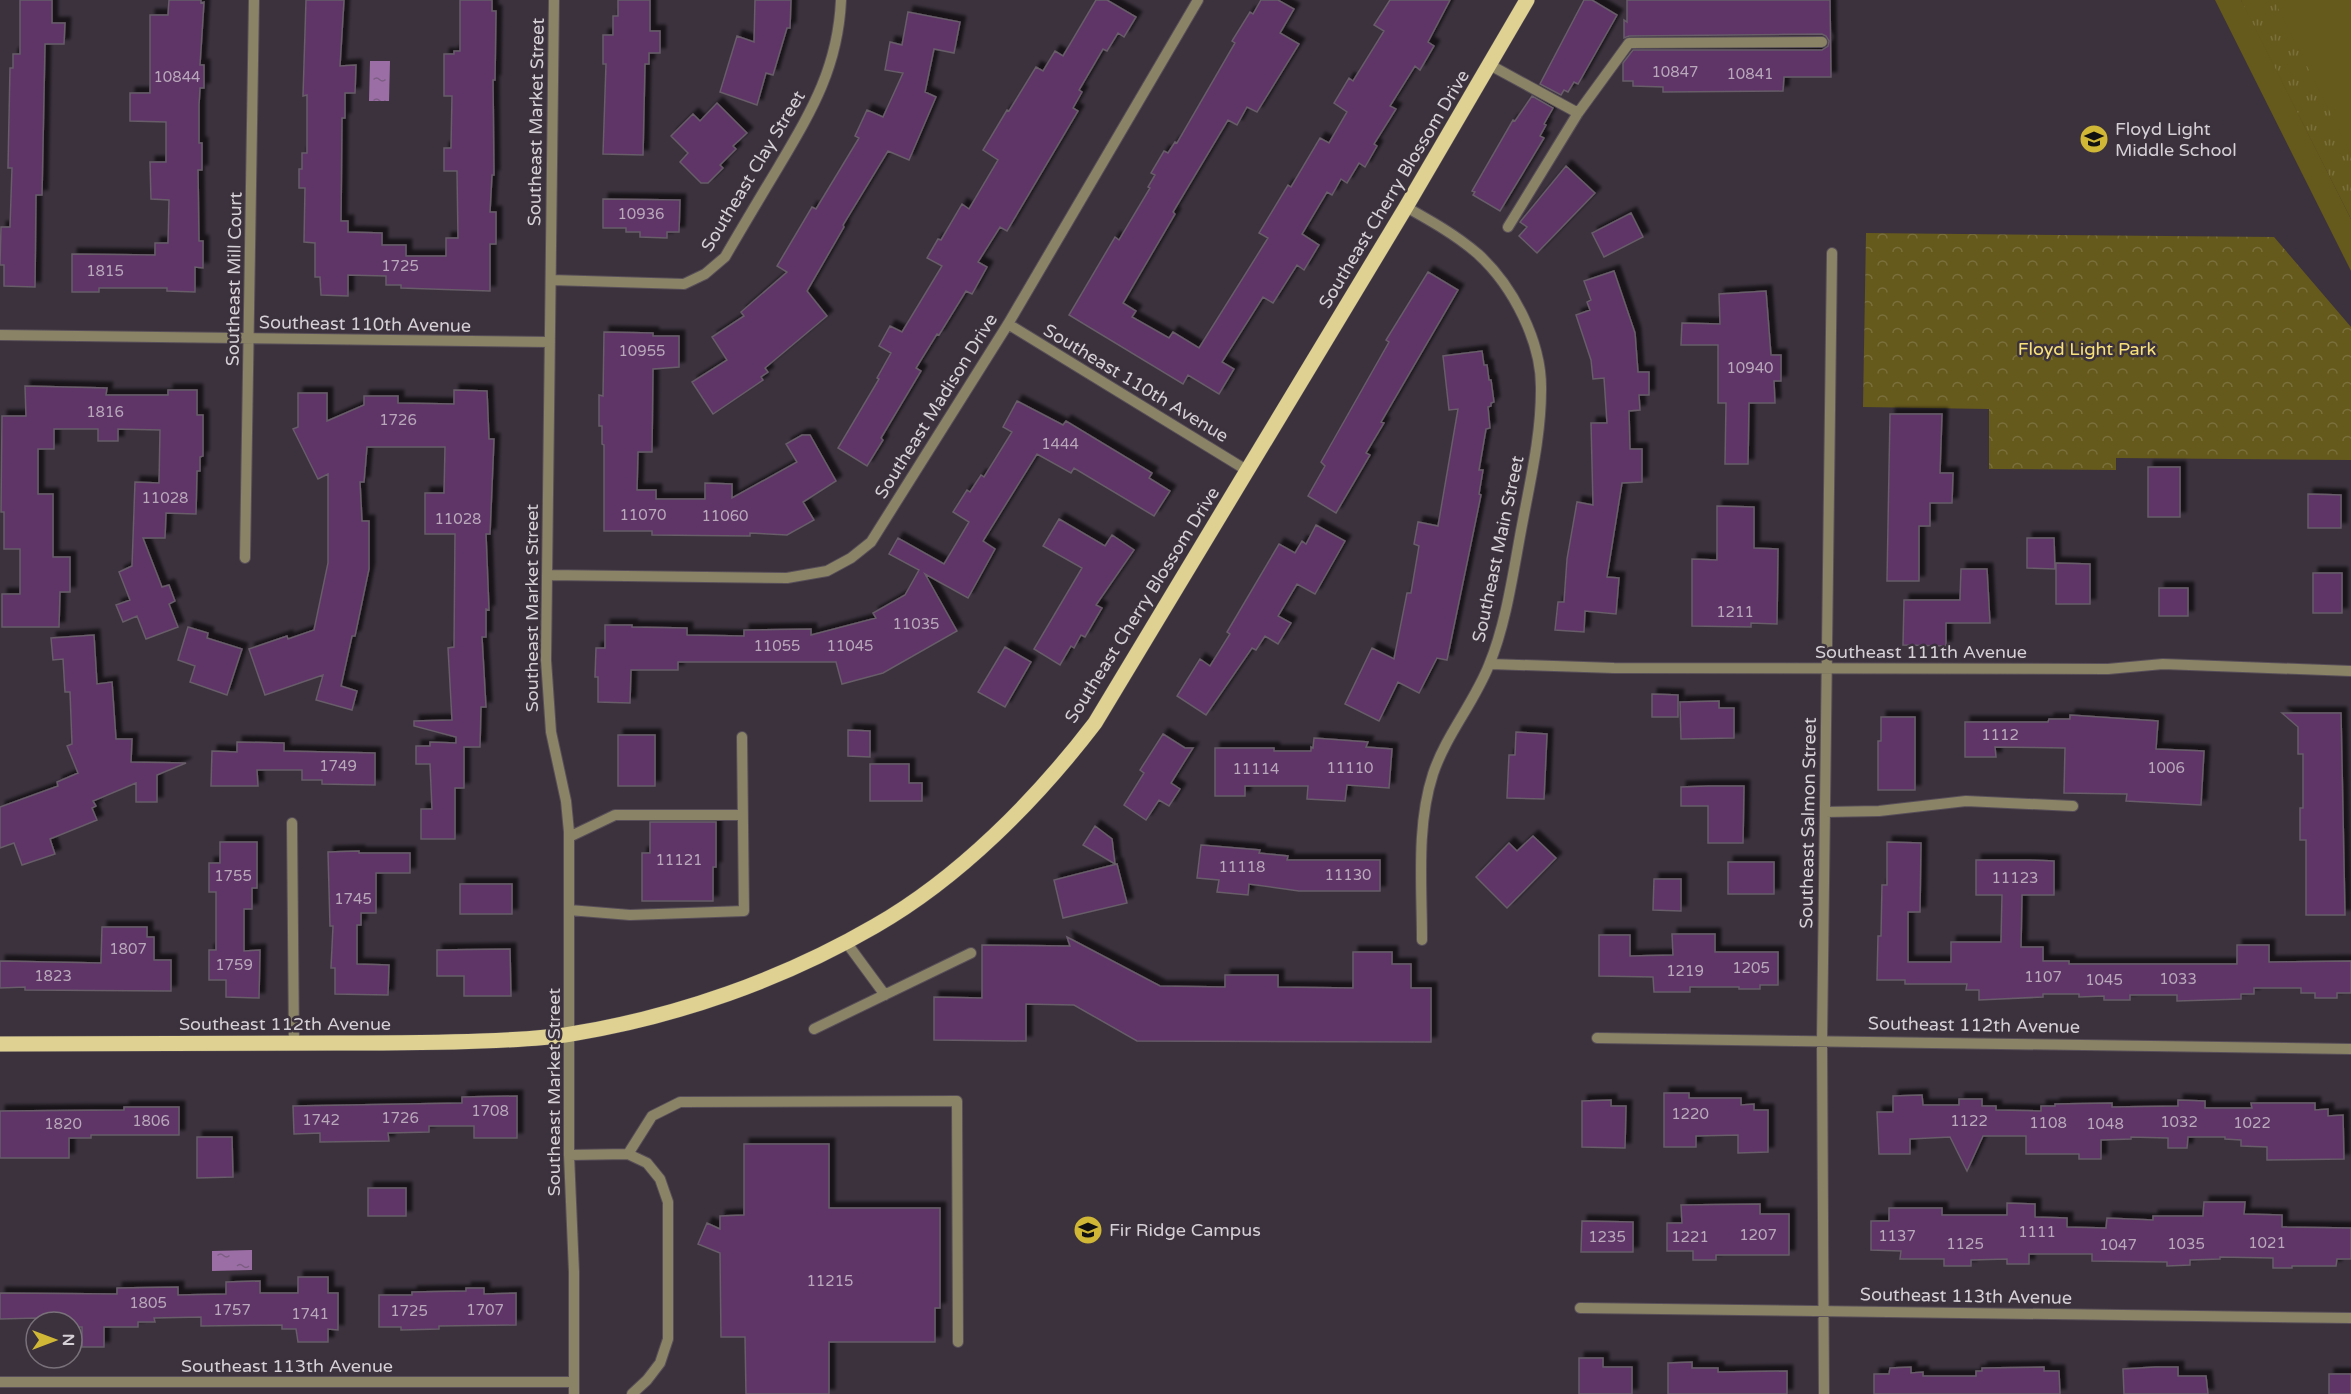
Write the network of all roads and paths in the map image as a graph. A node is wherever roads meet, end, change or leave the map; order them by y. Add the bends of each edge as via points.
1 (254, 0) edge
2 (554, 0) edge
3 (841, 0) edge
4 (1198, 0) edge
5 (1527, 0) edge
6 (1822, 42) dead end
7 (1491, 65) junction
8 (1578, 113) junction
9 (1406, 207) junction
10 (1508, 227) dead end
11 (1832, 253) dead end
12 (551, 280) junction
13 (1008, 324) junction
14 (0, 335) edge
15 (250, 339) junction
16 (550, 342) junction
17 (1248, 471) junction
18 (245, 558) dead end
19 (547, 575) junction
20 (1490, 664) junction
21 (1827, 668) junction
22 (2351, 671) edge
23 (742, 737) dead end
24 (2073, 806) dead end
25 (1825, 812) junction
26 (743, 815) junction
27 (292, 824) dead end
28 (569, 837) junction
29 (569, 910) junction
30 (1422, 940) dead end
31 (846, 942) junction
32 (971, 952) dead end
33 (885, 995) junction
34 (814, 1029) dead end
35 (569, 1035) junction
36 (1597, 1038) dead end
37 (1822, 1042) junction
38 (0, 1044) edge
39 (294, 1044) junction
40 (2351, 1049) edge
41 (569, 1155) junction
42 (628, 1155) junction
43 (1580, 1308) dead end
44 (1823, 1310) junction
45 (2351, 1318) edge
46 (958, 1342) dead end
47 (0, 1382) edge
48 (574, 1382) junction
49 (574, 1394) edge
50 (632, 1394) edge
51 (1824, 1394) edge

1 - 15 street, Southeast Mill Court
2 - 12 street, Southeast Market Street
3 - 12 street, Southeast Clay Street via 831,65 815,104 725,257 705,274 684,284
4 - 13 street, Southeast Madison Drive
5 - 7 main road, Southeast Cherry Blossom Drive
6 - 8 street via 1629,43
7 - 8 street
7 - 9 main road, Southeast Cherry Blossom Drive
8 - 10 street
9 - 17 main road, Southeast Cherry Blossom Drive
9 - 20 street, Southeast Main Street via 1458,238 1503,282 1538,356 1542,388 1538,440 1507,603
11 - 21 street, Southeast Salmon Street
12 - 16 street, Southeast Market Street
13 - 17 street, Southeast 110th Avenue
13 - 19 street, Southeast Madison Drive via 871,542 851,558 827,571 787,578
14 - 15 street, Southeast 110th Avenue
15 - 16 street, Southeast 110th Avenue
15 - 18 street, Southeast Mill Court
16 - 19 street, Southeast Market Street
17 - 31 main road, Southeast Cherry Blossom Drive via 1117,690 1059,769 964,862 891,916
19 - 28 street, Southeast Market Street via 546,689
20 - 21 street, Southeast 111th Avenue
20 - 30 street, Southeast Main Street via 1433,774 1423,824
21 - 22 street, Southeast 111th Avenue via 2108,669 2163,664
21 - 25 street, Southeast Salmon Street
23 - 26 street
24 - 25 street via 1966,801 1879,811
25 - 37 street, Southeast Salmon Street
26 - 28 street via 615,815
26 - 29 street via 744,911 630,915
27 - 39 street
28 - 29 street, Southeast Market Street
29 - 35 street, Southeast Market Street
31 - 33 street
31 - 35 main road, Southeast Cherry Blossom Drive via 705,1002 657,1017
32 - 33 street
33 - 34 street
35 - 39 main road, Southeast 112th Avenue via 415,1044
35 - 41 street, Southeast Market Street
36 - 37 street, Southeast 112th Avenue
37 - 40 street, Southeast 112th Avenue
37 - 44 street, Southeast Salmon Street
38 - 39 main road, Southeast 112th Avenue
41 - 42 street
41 - 48 street, Southeast Market Street
42 - 46 street via 652,1116 680,1102 957,1101
42 - 50 street via 647,1163 660,1179 668,1202 668,1339 660,1363
43 - 44 street, Southeast 113th Avenue
44 - 45 street, Southeast 113th Avenue
44 - 51 street, Southeast Salmon Street
47 - 48 street, Southeast 113th Avenue
48 - 49 street, Southeast Market Street

